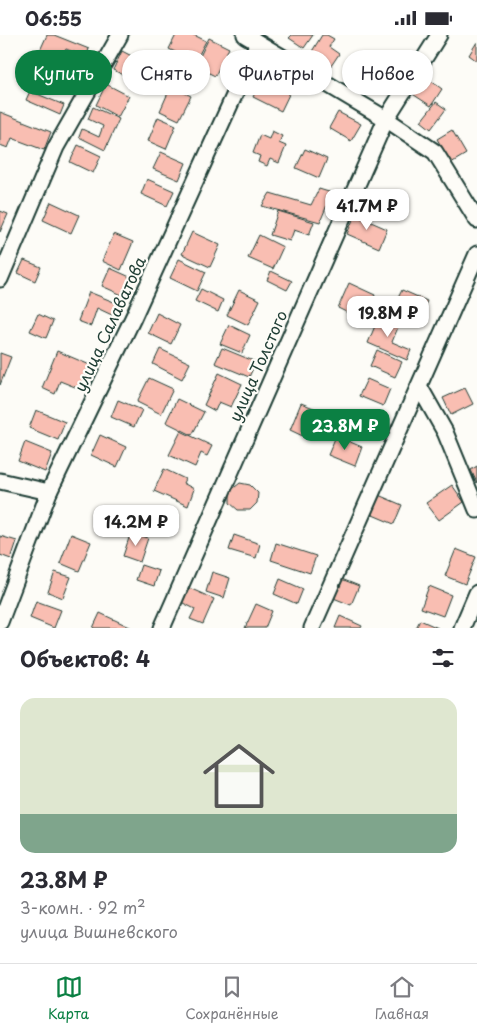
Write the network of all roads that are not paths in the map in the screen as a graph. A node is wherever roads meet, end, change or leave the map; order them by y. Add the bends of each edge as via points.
1 (120, 35) edge
2 (245, 35) edge
3 (439, 35) edge
4 (258, 43) junction
5 (386, 119) junction
6 (477, 220) edge
7 (477, 254) edge
8 (0, 279) edge
9 (419, 385) junction
10 (0, 481) edge
11 (49, 492) junction
12 (477, 510) edge
13 (477, 593) edge
14 (0, 622) edge
15 (162, 628) edge
16 (312, 628) edge
17 (462, 628) edge

1 - 8 street via 56,147
2 - 4 street
3 - 5 street, улица Толстого
4 - 5 street
4 - 11 street, улица Салаватова via 133,318
5 - 6 street via 435,152
5 - 15 street, улица Толстого
7 - 9 street
9 - 12 street via 445,432
9 - 16 street
10 - 11 street
11 - 14 street, улица Салаватова
13 - 17 street

